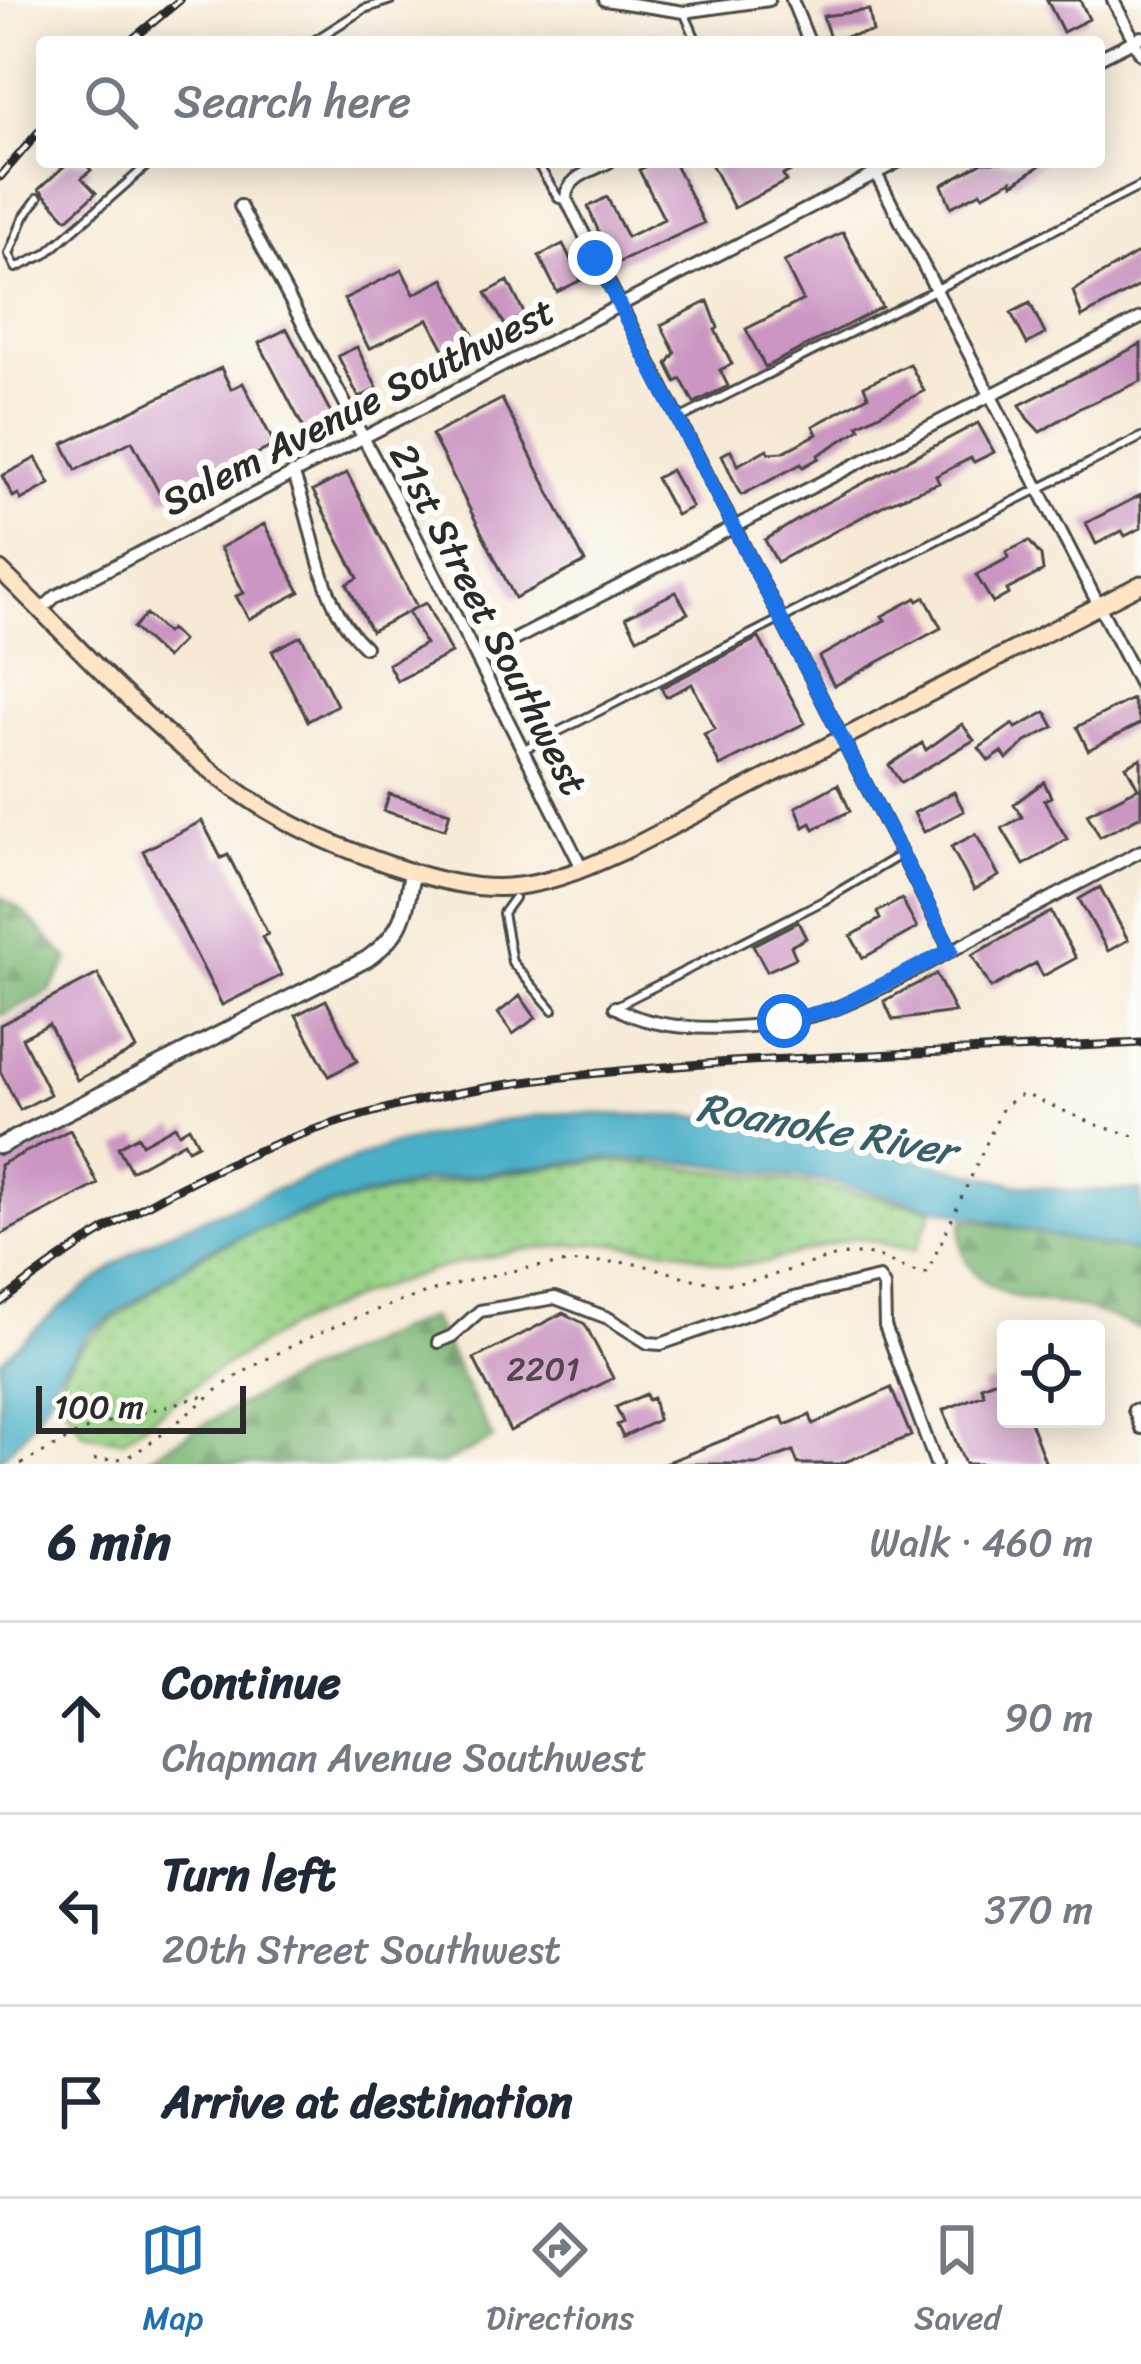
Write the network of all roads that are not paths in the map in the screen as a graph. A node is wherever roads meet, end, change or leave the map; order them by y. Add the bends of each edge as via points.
1 (391, 0) edge
2 (605, 0) edge
3 (769, 0) edge
4 (792, 0) edge
5 (1113, 0) edge
6 (684, 12) junction
7 (321, 36) edge
8 (694, 36) edge
9 (807, 36) edge
10 (1137, 39) edge
11 (1105, 55) edge
12 (1141, 55) edge
13 (144, 168) edge
14 (540, 168) edge
15 (598, 168) edge
16 (873, 168) edge
17 (1141, 186) edge
18 (38, 198) dead end
19 (566, 199) junction
20 (239, 206) dead end
21 (937, 290) junction
22 (620, 305) junction
23 (1141, 318) edge
24 (990, 394) junction
25 (679, 419) junction
26 (1141, 437) edge
27 (362, 438) junction
28 (293, 473) junction
29 (1039, 490) junction
30 (733, 526) junction
31 (0, 570) edge
32 (1141, 584) edge
33 (1099, 606) junction
34 (41, 610) junction
35 (781, 621) junction
36 (365, 647) dead end
37 (477, 659) junction
38 (1141, 687) edge
39 (841, 739) junction
40 (522, 751) junction
41 (1141, 851) edge
42 (902, 854) junction
43 (583, 870) junction
44 (412, 872) junction
45 (513, 893) junction
46 (951, 950) junction
47 (615, 1006) joint
48 (553, 1010) dead end
49 (0, 1146) edge
50 (438, 1342) dead end
51 (1134, 1410) dead end
52 (1141, 1428) edge
53 (936, 1464) edge

1 - 7 lane
2 - 6 street
3 - 6 street
4 - 9 street
5 - 10 street
6 - 8 lane
10 - 11 street
10 - 12 street
13 - 18 lane via 46,254 16,268 8,254
14 - 19 lane
15 - 19 street via 573,181
16 - 21 street
16 - 22 street, Salem Avenue Southwest
17 - 21 lane
19 - 22 street
20 - 27 street, 21st Street Southwest
21 - 24 street
21 - 25 lane
22 - 25 street
22 - 27 street, Salem Avenue Southwest
23 - 24 street
24 - 29 street
24 - 30 street
25 - 30 street
26 - 29 lane
27 - 28 street, Salem Avenue Southwest
27 - 37 street, 21st Street Southwest
28 - 34 street, Salem Avenue Southwest
28 - 36 street via 332,606
29 - 33 street
29 - 35 lane
30 - 35 street
30 - 37 street
31 - 34 main road
32 - 33 main road
33 - 38 street
33 - 39 main road
34 - 44 main road via 226,782 329,842
35 - 39 street
35 - 40 lane
37 - 40 street, 21st Street Southwest
39 - 42 street
39 - 43 main road
40 - 43 street, 21st Street Southwest
41 - 46 street
42 - 46 street
42 - 47 lane
43 - 45 main road
44 - 45 main road
44 - 49 street via 404,919 367,959
45 - 48 lane via 503,913 512,962
46 - 47 street via 837,1008 784,1021 663,1025
50 - 53 street via 480,1311 555,1298 656,1344 879,1278 885,1326
51 - 52 street

